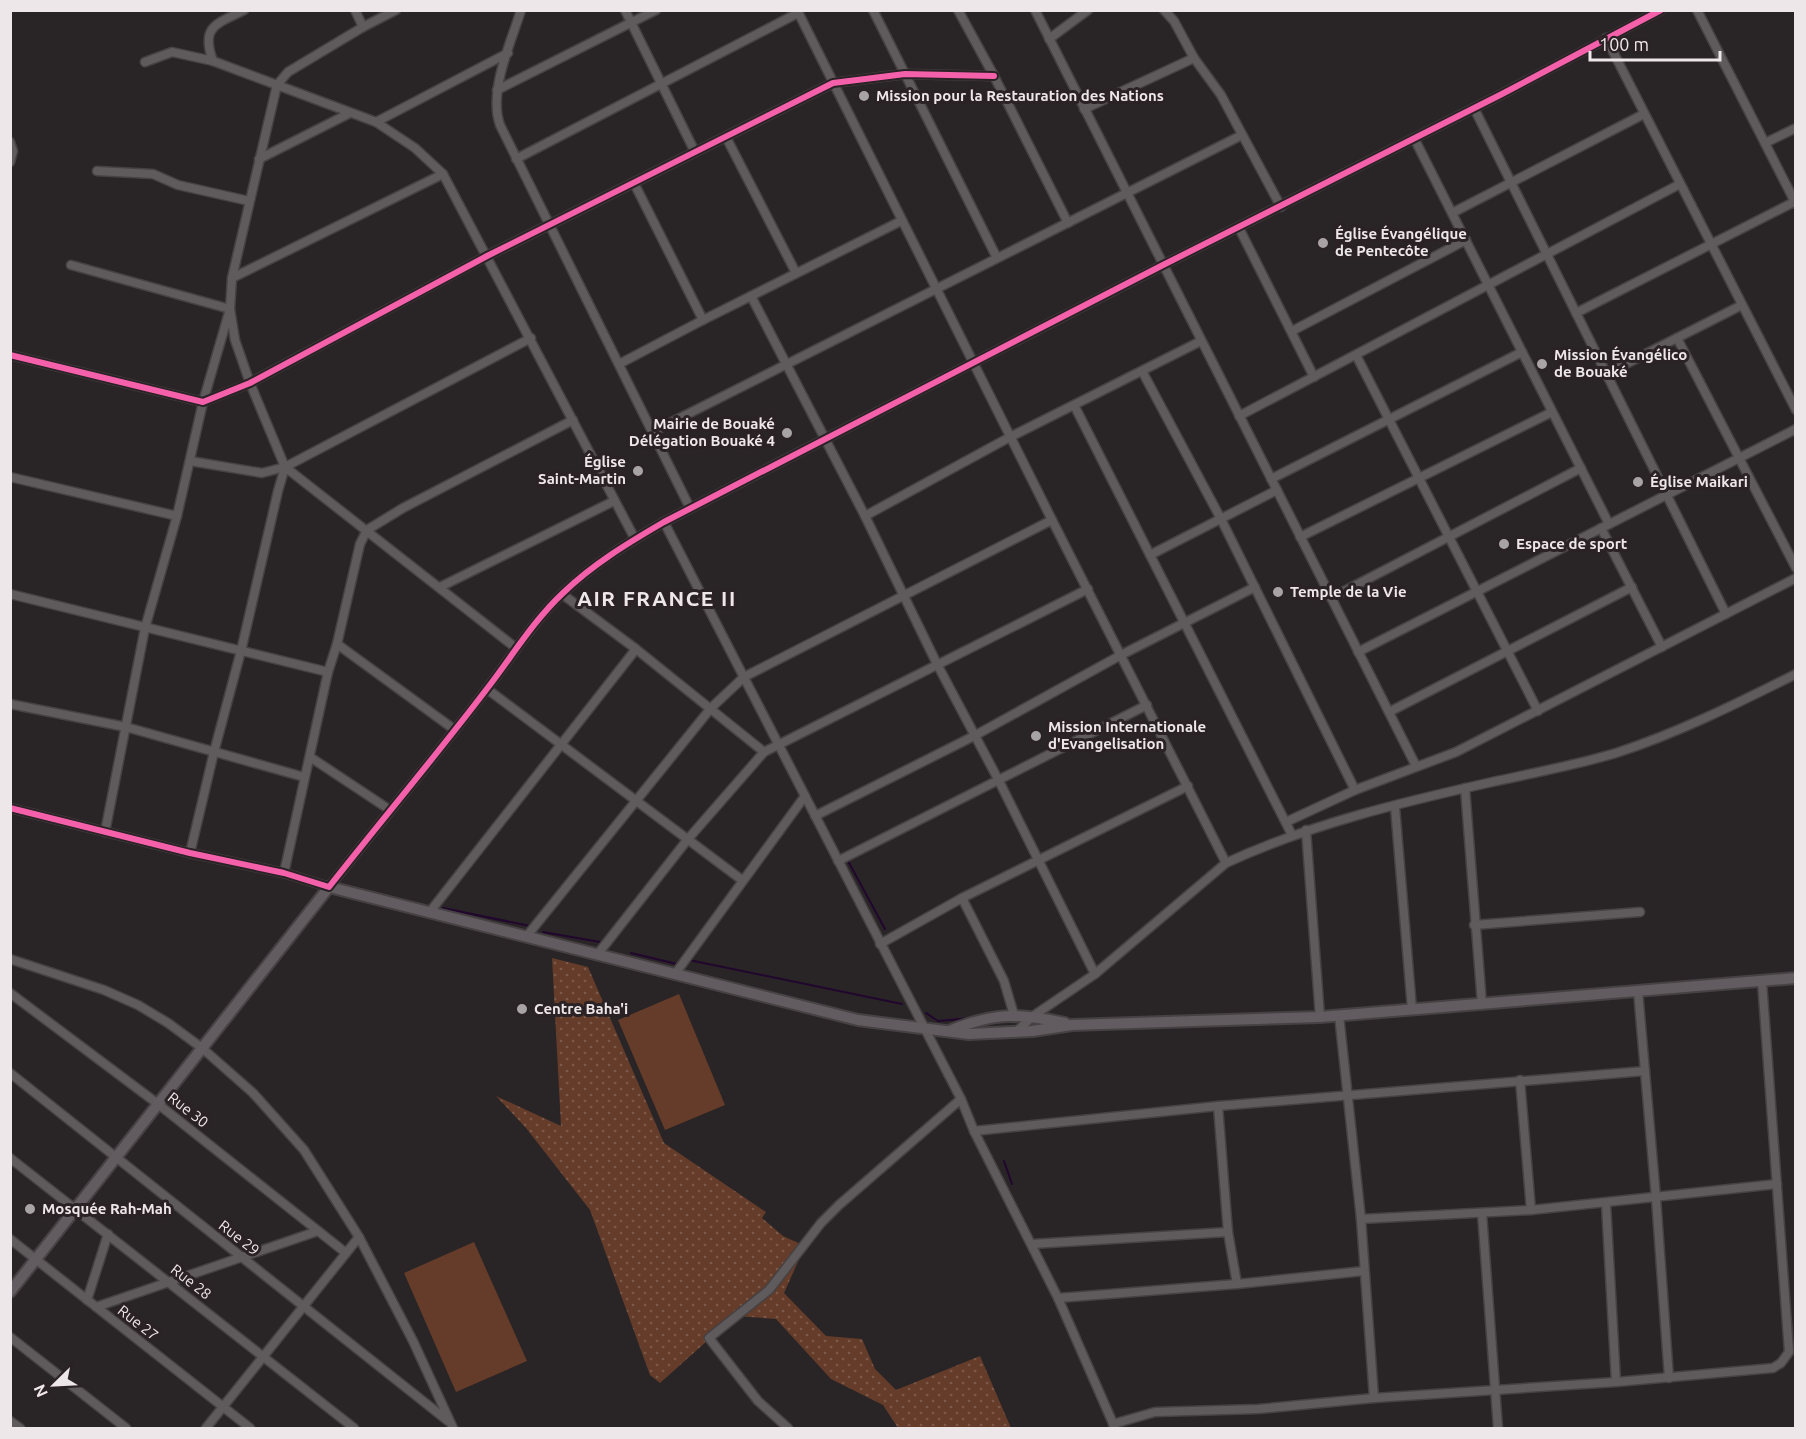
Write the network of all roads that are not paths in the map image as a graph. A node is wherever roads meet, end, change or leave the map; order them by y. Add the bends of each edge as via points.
1 (244, 10) edge
2 (355, 10) edge
3 (396, 10) edge
4 (521, 10) edge
5 (625, 10) edge
6 (656, 10) edge
7 (873, 10) edge
8 (958, 10) edge
9 (1035, 10) edge
10 (1088, 10) edge
11 (1164, 10) edge
12 (1661, 10) edge
13 (1697, 10) edge
14 (798, 12) edge
15 (631, 24) junction
16 (363, 27) junction
17 (1606, 38) junction
18 (1049, 39) junction
19 (508, 53) junction
20 (1194, 58) junction
21 (213, 61) junction
22 (145, 62) dead end
23 (905, 74) junction
24 (994, 76) junction
25 (833, 83) junction
26 (662, 84) junction
27 (277, 85) junction
28 (497, 90) junction
29 (1474, 108) junction
30 (1084, 109) junction
31 (350, 113) junction
32 (1644, 114) junction
33 (376, 122) junction
34 (1796, 128) edge
35 (1242, 135) junction
36 (726, 137) junction
37 (1414, 138) junction
38 (10, 142) edge
39 (1765, 143) junction
40 (695, 152) junction
41 (259, 159) junction
42 (516, 159) junction
43 (10, 162) edge
44 (96, 171) dead end
45 (443, 174) junction
46 (634, 183) junction
47 (1510, 183) junction
48 (1680, 184) junction
49 (1127, 193) junction
50 (249, 201) junction
51 (1795, 203) edge
52 (1281, 207) junction
53 (1452, 213) junction
54 (901, 221) junction
55 (1068, 223) junction
56 (548, 225) junction
57 (1239, 228) junction
58 (1466, 240) junction
59 (1711, 244) junction
60 (1546, 254) junction
61 (487, 256) junction
62 (998, 258) junction
63 (71, 265) dead end
64 (1163, 266) junction
65 (796, 273) junction
66 (232, 278) junction
67 (1488, 285) junction
68 (936, 289) junction
69 (751, 296) junction
70 (1742, 305) junction
71 (230, 309) junction
72 (1576, 313) junction
73 (703, 320) junction
74 (1292, 331) junction
75 (1677, 338) junction
76 (531, 339) junction
77 (1201, 341) junction
78 (1522, 352) junction
79 (10, 355) edge
80 (1356, 355) junction
81 (973, 363) junction
82 (619, 364) junction
83 (787, 364) junction
84 (1142, 370) junction
85 (1606, 374) junction
86 (1314, 377) junction
87 (250, 383) junction
88 (203, 402) junction
89 (1074, 405) junction
90 (1796, 410) edge
91 (1552, 411) junction
92 (1239, 416) junction
93 (1388, 419) junction
94 (573, 420) junction
95 (1796, 429) edge
96 (652, 432) junction
97 (1010, 437) junction
98 (824, 439) junction
99 (1739, 458) junction
100 (190, 462) junction
101 (285, 467) junction
102 (1581, 468) junction
103 (10, 477) edge
104 (1418, 478) junction
105 (1271, 479) junction
106 (1277, 490) junction
107 (1666, 495) junction
108 (614, 501) junction
109 (690, 508) junction
110 (177, 516) junction
111 (865, 516) junction
112 (1221, 519) junction
113 (1052, 520) junction
114 (664, 522) junction
115 (1605, 526) junction
116 (367, 530) junction
117 (1300, 537) junction
118 (1448, 537) junction
119 (635, 539) junction
120 (1150, 555) junction
121 (1796, 567) edge
122 (1796, 578) edge
123 (440, 587) junction
124 (1255, 587) junction
125 (1632, 587) junction
126 (1088, 589) junction
127 (1476, 592) junction
128 (10, 594) edge
129 (562, 594) junction
130 (902, 595) junction
131 (1331, 598) junction
132 (1726, 614) junction
133 (1184, 622) junction
134 (144, 628) junction
135 (337, 644) junction
136 (1662, 647) junction
137 (516, 648) junction
138 (636, 649) junction
139 (241, 651) junction
140 (1358, 652) junction
141 (1507, 652) junction
142 (1122, 655) junction
143 (937, 664) junction
144 (328, 672) junction
145 (1796, 674) edge
146 (744, 677) junction
147 (487, 689) junction
148 (10, 704) edge
149 (1147, 705) junction
150 (711, 708) junction
151 (1538, 711) junction
152 (1389, 712) junction
153 (126, 727) junction
154 (455, 730) junction
155 (974, 736) junction
156 (561, 744) junction
157 (778, 744) junction
158 (214, 752) junction
159 (764, 752) junction
160 (310, 757) junction
161 (1416, 766) junction
162 (304, 777) junction
163 (999, 781) junction
164 (1188, 786) junction
165 (1465, 788) junction
166 (1355, 790) junction
167 (806, 796) junction
168 (636, 800) junction
169 (1395, 807) junction
170 (10, 808) edge
171 (390, 810) junction
172 (815, 816) junction
173 (1286, 822) junction
174 (1306, 830) junction
175 (105, 832) junction
176 (1292, 835) junction
177 (688, 839) junction
178 (190, 853) junction
179 (838, 861) junction
180 (1039, 861) junction
181 (1226, 863) junction
182 (284, 873) junction
183 (742, 880) junction
184 (329, 886) junction
185 (962, 898) junction
186 (1640, 912) dead end
187 (429, 913) junction
188 (1474, 925) junction
189 (526, 937) junction
190 (880, 944) junction
191 (597, 955) junction
192 (10, 959) edge
193 (675, 974) junction
194 (1095, 974) junction
195 (1796, 978) edge
196 (1762, 981) junction
197 (1638, 992) junction
198 (10, 993) edge
199 (1482, 1004) junction
200 (1412, 1009) junction
201 (1014, 1015) junction
202 (1339, 1015) junction
203 (1033, 1016) junction
204 (1320, 1017) junction
205 (1071, 1025) junction
206 (924, 1027) junction
207 (946, 1032) junction
208 (1016, 1032) junction
209 (202, 1048) junction
210 (1645, 1071) junction
211 (10, 1073) edge
212 (1520, 1080) junction
213 (1347, 1095) junction
214 (961, 1099) junction
215 (158, 1104) junction
216 (1218, 1106) junction
217 (974, 1131) junction
218 (10, 1158) edge
219 (116, 1158) junction
220 (1777, 1184) junction
221 (1656, 1198) junction
222 (1606, 1204) junction
223 (76, 1208) junction
224 (1531, 1210) junction
225 (1482, 1213) junction
226 (1361, 1219) junction
227 (318, 1231) junction
228 (1228, 1232) junction
229 (108, 1234) junction
230 (358, 1237) junction
231 (10, 1239) edge
232 (1032, 1244) junction
233 (346, 1253) junction
234 (242, 1257) junction
235 (36, 1260) junction
236 (1364, 1270) junction
237 (169, 1282) junction
238 (1237, 1284) junction
239 (10, 1292) edge
240 (1058, 1298) junction
241 (87, 1300) junction
242 (303, 1306) junction
243 (96, 1307) junction
244 (10, 1337) edge
245 (263, 1357) junction
246 (1668, 1378) junction
247 (1616, 1382) junction
248 (1496, 1391) junction
249 (1374, 1398) junction
250 (223, 1407) junction
251 (10, 1421) edge
252 (451, 1426) edge
253 (1114, 1426) edge
254 (20, 1428) edge
255 (126, 1428) edge
256 (206, 1428) edge
257 (249, 1428) edge
258 (354, 1428) edge
259 (788, 1428) edge
260 (1498, 1428) edge

1 - 21 street via 214,26 208,47
2 - 16 street
3 - 16 street
4 - 19 street
5 - 15 street
6 - 15 street
7 - 23 street
8 - 24 street
9 - 18 street
10 - 18 street
11 - 20 street
12 - 17 street
13 - 39 street
14 - 25 street
14 - 26 street
15 - 26 street
15 - 28 street
16 - 27 street via 288,72
17 - 29 street
17 - 32 street
18 - 30 street
19 - 28 street
19 - 33 street
20 - 30 street
20 - 35 street via 1221,95
21 - 22 street via 170,52
21 - 27 street
23 - 24 street
23 - 25 street
23 - 62 street
24 - 55 street
25 - 36 street
25 - 54 street
26 - 40 street
26 - 42 street
27 - 31 street
27 - 41 street
28 - 42 street via 497,117
29 - 37 street
29 - 47 street
30 - 49 street
31 - 33 street
31 - 41 street
32 - 47 street
32 - 48 street
33 - 45 street via 415,148
34 - 39 street
35 - 49 street
35 - 52 street
36 - 40 street
36 - 65 street
37 - 52 street
37 - 53 street
38 - 43 street
39 - 51 street
40 - 46 street
41 - 50 street
42 - 56 street
44 - 50 street via 153,174 178,185
45 - 61 street
45 - 66 street
46 - 56 street
46 - 73 street
47 - 53 street
47 - 60 street
48 - 59 street
48 - 60 street
49 - 55 street
49 - 64 street
50 - 66 street
51 - 59 street
52 - 57 street
53 - 58 street
54 - 65 street
54 - 68 street
55 - 62 street
56 - 61 street
56 - 82 street
57 - 64 street
57 - 74 street
58 - 67 street
58 - 74 street
59 - 70 street
59 - 72 street
60 - 67 street
60 - 72 street
61 - 76 street
61 - 87 street
62 - 68 street
63 - 71 street
64 - 77 street
64 - 81 street
65 - 69 street
66 - 71 street
67 - 78 street
67 - 80 street
68 - 81 street
68 - 83 street
69 - 73 street
69 - 83 street
70 - 75 street
70 - 90 street
71 - 87 street via 235,340
71 - 88 street
72 - 85 street
73 - 82 street
74 - 86 street
75 - 85 street
75 - 99 street
76 - 94 street
76 - 101 street
77 - 84 street
77 - 92 street
78 - 91 street
78 - 93 street
79 - 88 street
80 - 86 street
80 - 93 street
81 - 97 street
81 - 98 street
82 - 96 street
83 - 96 street
83 - 98 street
84 - 89 street
84 - 112 street
85 - 107 street
86 - 92 street
87 - 88 street
87 - 101 street
88 - 100 street
89 - 97 street
89 - 120 street
91 - 102 street
91 - 104 street
92 - 105 street
93 - 104 street
93 - 105 street
94 - 108 street
94 - 116 street
95 - 99 street
96 - 109 street
97 - 111 street
97 - 113 street
98 - 109 street
98 - 111 street
99 - 107 street
99 - 121 street
100 - 101 street via 262,473
100 - 110 street
101 - 116 street
101 - 139 street
102 - 115 street
102 - 118 street
103 - 110 street
104 - 117 street
104 - 118 street
105 - 106 street
106 - 112 street
106 - 117 street
107 - 115 street
107 - 132 street
108 - 119 street
108 - 123 street
109 - 114 street
110 - 134 street
111 - 130 street
112 - 120 street
112 - 124 street
113 - 126 street
113 - 130 street
114 - 119 street
114 - 146 street
115 - 125 street
115 - 127 street
116 - 123 street
116 - 135 street via 360,544
117 - 131 street
118 - 127 street
118 - 131 street
119 - 129 street via 598,563
120 - 133 street
122 - 132 street
123 - 137 street
124 - 133 street
124 - 166 street
125 - 136 street
125 - 141 street
126 - 142 street
126 - 143 street
127 - 140 street
127 - 141 street
128 - 134 street
129 - 137 street
129 - 138 street
130 - 143 street
130 - 146 street
131 - 140 street
132 - 136 street
133 - 142 street
133 - 173 street
134 - 139 street
134 - 153 street
135 - 144 street
135 - 154 street
136 - 151 street
137 - 147 street
138 - 150 street
138 - 156 street
139 - 144 street
139 - 158 street
140 - 152 street
141 - 151 street
141 - 152 street
142 - 149 street
142 - 155 street
143 - 155 street
143 - 157 street
144 - 160 street
145 - 165 street via 1616,753
146 - 150 street
146 - 157 street
147 - 154 street
147 - 156 street
148 - 153 street
149 - 163 street
149 - 164 street
150 - 159 street
150 - 168 street
151 - 161 street via 1456,752
152 - 161 street
153 - 158 street
153 - 175 street
154 - 171 street
155 - 163 street
155 - 172 street
156 - 168 street
156 - 187 street
157 - 159 street
157 - 167 street
158 - 162 street
158 - 178 street
159 - 177 street
160 - 162 street
160 - 171 street
161 - 166 street
162 - 182 street
163 - 179 street
163 - 180 street
164 - 180 street
164 - 181 street
165 - 169 street
165 - 188 street
166 - 173 street
167 - 172 street
167 - 183 street
168 - 177 street
168 - 189 street
169 - 174 street
169 - 200 street
170 - 175 street
171 - 184 street
172 - 179 street
173 - 176 street
174 - 176 street
174 - 204 street
175 - 178 street
176 - 181 street
177 - 183 street
177 - 191 street
178 - 182 street
179 - 190 street
180 - 185 street
180 - 194 street
181 - 194 street
182 - 184 street
183 - 193 street
184 - 187 main road
184 - 209 main road
185 - 190 street
185 - 201 street via 1004,981
186 - 188 street
187 - 189 main road
188 - 199 street
189 - 191 main road
190 - 206 street
191 - 193 main road
192 - 209 street via 138,1005
193 - 206 main road via 858,1020
194 - 203 street
195 - 196 main road
196 - 197 main road
196 - 220 street
197 - 199 main road
197 - 210 street
198 - 215 street, Rue 30
199 - 200 main road
200 - 202 main road
201 - 203 main road
201 - 207 main road via 990,1017
202 - 204 main road
202 - 213 street
203 - 205 main road
203 - 208 street
204 - 205 main road
205 - 208 main road
206 - 207 main road
206 - 214 street
207 - 208 main road
209 - 215 main road
209 - 230 street via 253,1094 304,1150
210 - 212 street
210 - 221 street
211 - 219 street, Rue 29
212 - 213 street
212 - 224 street
213 - 216 street
213 - 226 street
214 - 217 street
214 - 259 street via 839,1205 769,1290 709,1338 758,1401
215 - 219 main road
215 - 227 street, Rue 30
216 - 217 street
216 - 228 street
217 - 232 street
218 - 223 street, Rue 28
219 - 223 main road
219 - 234 street, Rue 29
220 - 221 street
220 - 246 street via 1789,1352 1773,1368
221 - 222 street
221 - 246 street
222 - 224 street
222 - 247 street
223 - 229 street, Rue 28
223 - 235 main road
224 - 225 street
225 - 226 street
225 - 248 street
226 - 236 street
227 - 233 street, Rue 30
227 - 234 street
228 - 232 street
228 - 238 street
229 - 237 street, Rue 28
229 - 241 street
230 - 233 street
230 - 252 street via 413,1341
231 - 235 street, Rue 27
232 - 240 street
233 - 242 street
234 - 237 street
234 - 242 street, Rue 29
235 - 239 main road
235 - 241 street, Rue 27
236 - 238 street
236 - 249 street
237 - 243 street
237 - 245 street, Rue 28
238 - 240 street
240 - 253 street
241 - 243 street, Rue 27
242 - 245 street
242 - 252 street, Rue 29
243 - 250 street, Rue 27
244 - 255 street
245 - 250 street
245 - 258 street, Rue 28
246 - 247 street
247 - 248 street
248 - 249 street
248 - 260 street
249 - 253 street via 1258,1409 1155,1412
250 - 256 street
250 - 257 street, Rue 27
251 - 254 street

